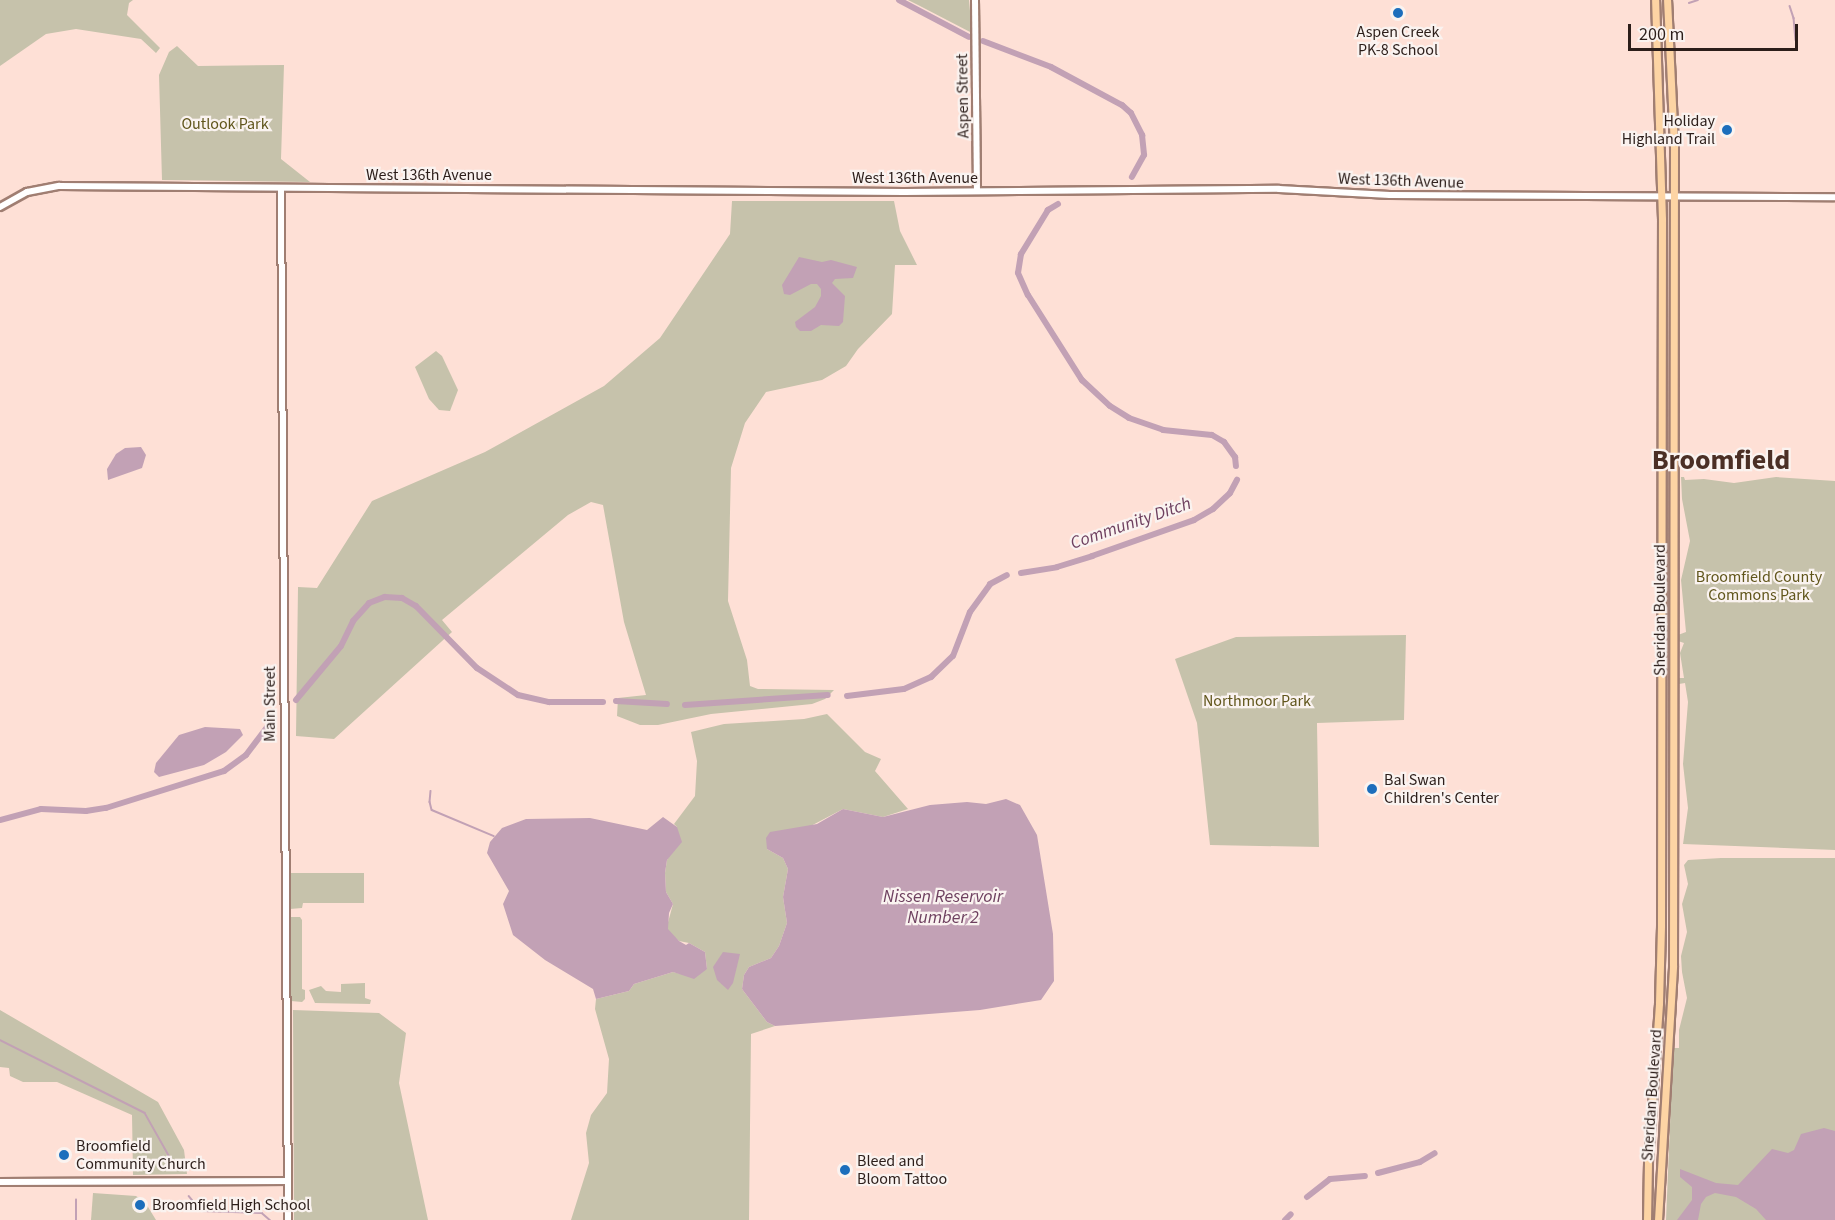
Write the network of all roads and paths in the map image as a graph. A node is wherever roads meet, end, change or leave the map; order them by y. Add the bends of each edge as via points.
1 (975, 0) edge
2 (1655, 0) edge
3 (1667, 0) edge
4 (281, 188) junction
5 (976, 191) junction
6 (1661, 197) junction
7 (1674, 197) junction
8 (1835, 197) edge
9 (0, 207) edge
10 (288, 1181) junction
11 (0, 1182) edge
12 (288, 1220) edge
13 (1647, 1220) edge
14 (1658, 1220) edge

1 - 5 main road, Aspen Street
2 - 6 main road, Sheridan Boulevard
3 - 7 main road, Sheridan Boulevard
4 - 5 main road, West 136th Avenue
4 - 9 main road, West 136th Avenue via 49,187 19,195
4 - 10 main road, Main Street
5 - 6 main road, West 136th Avenue via 1280,189 1390,195
6 - 7 main road, West 136th Avenue
6 - 13 main road, Sheridan Boulevard via 1661,968
7 - 8 main road, West 136th Avenue
7 - 14 main road, Sheridan Boulevard via 1673,965
10 - 11 main road
10 - 12 main road, Main Street

